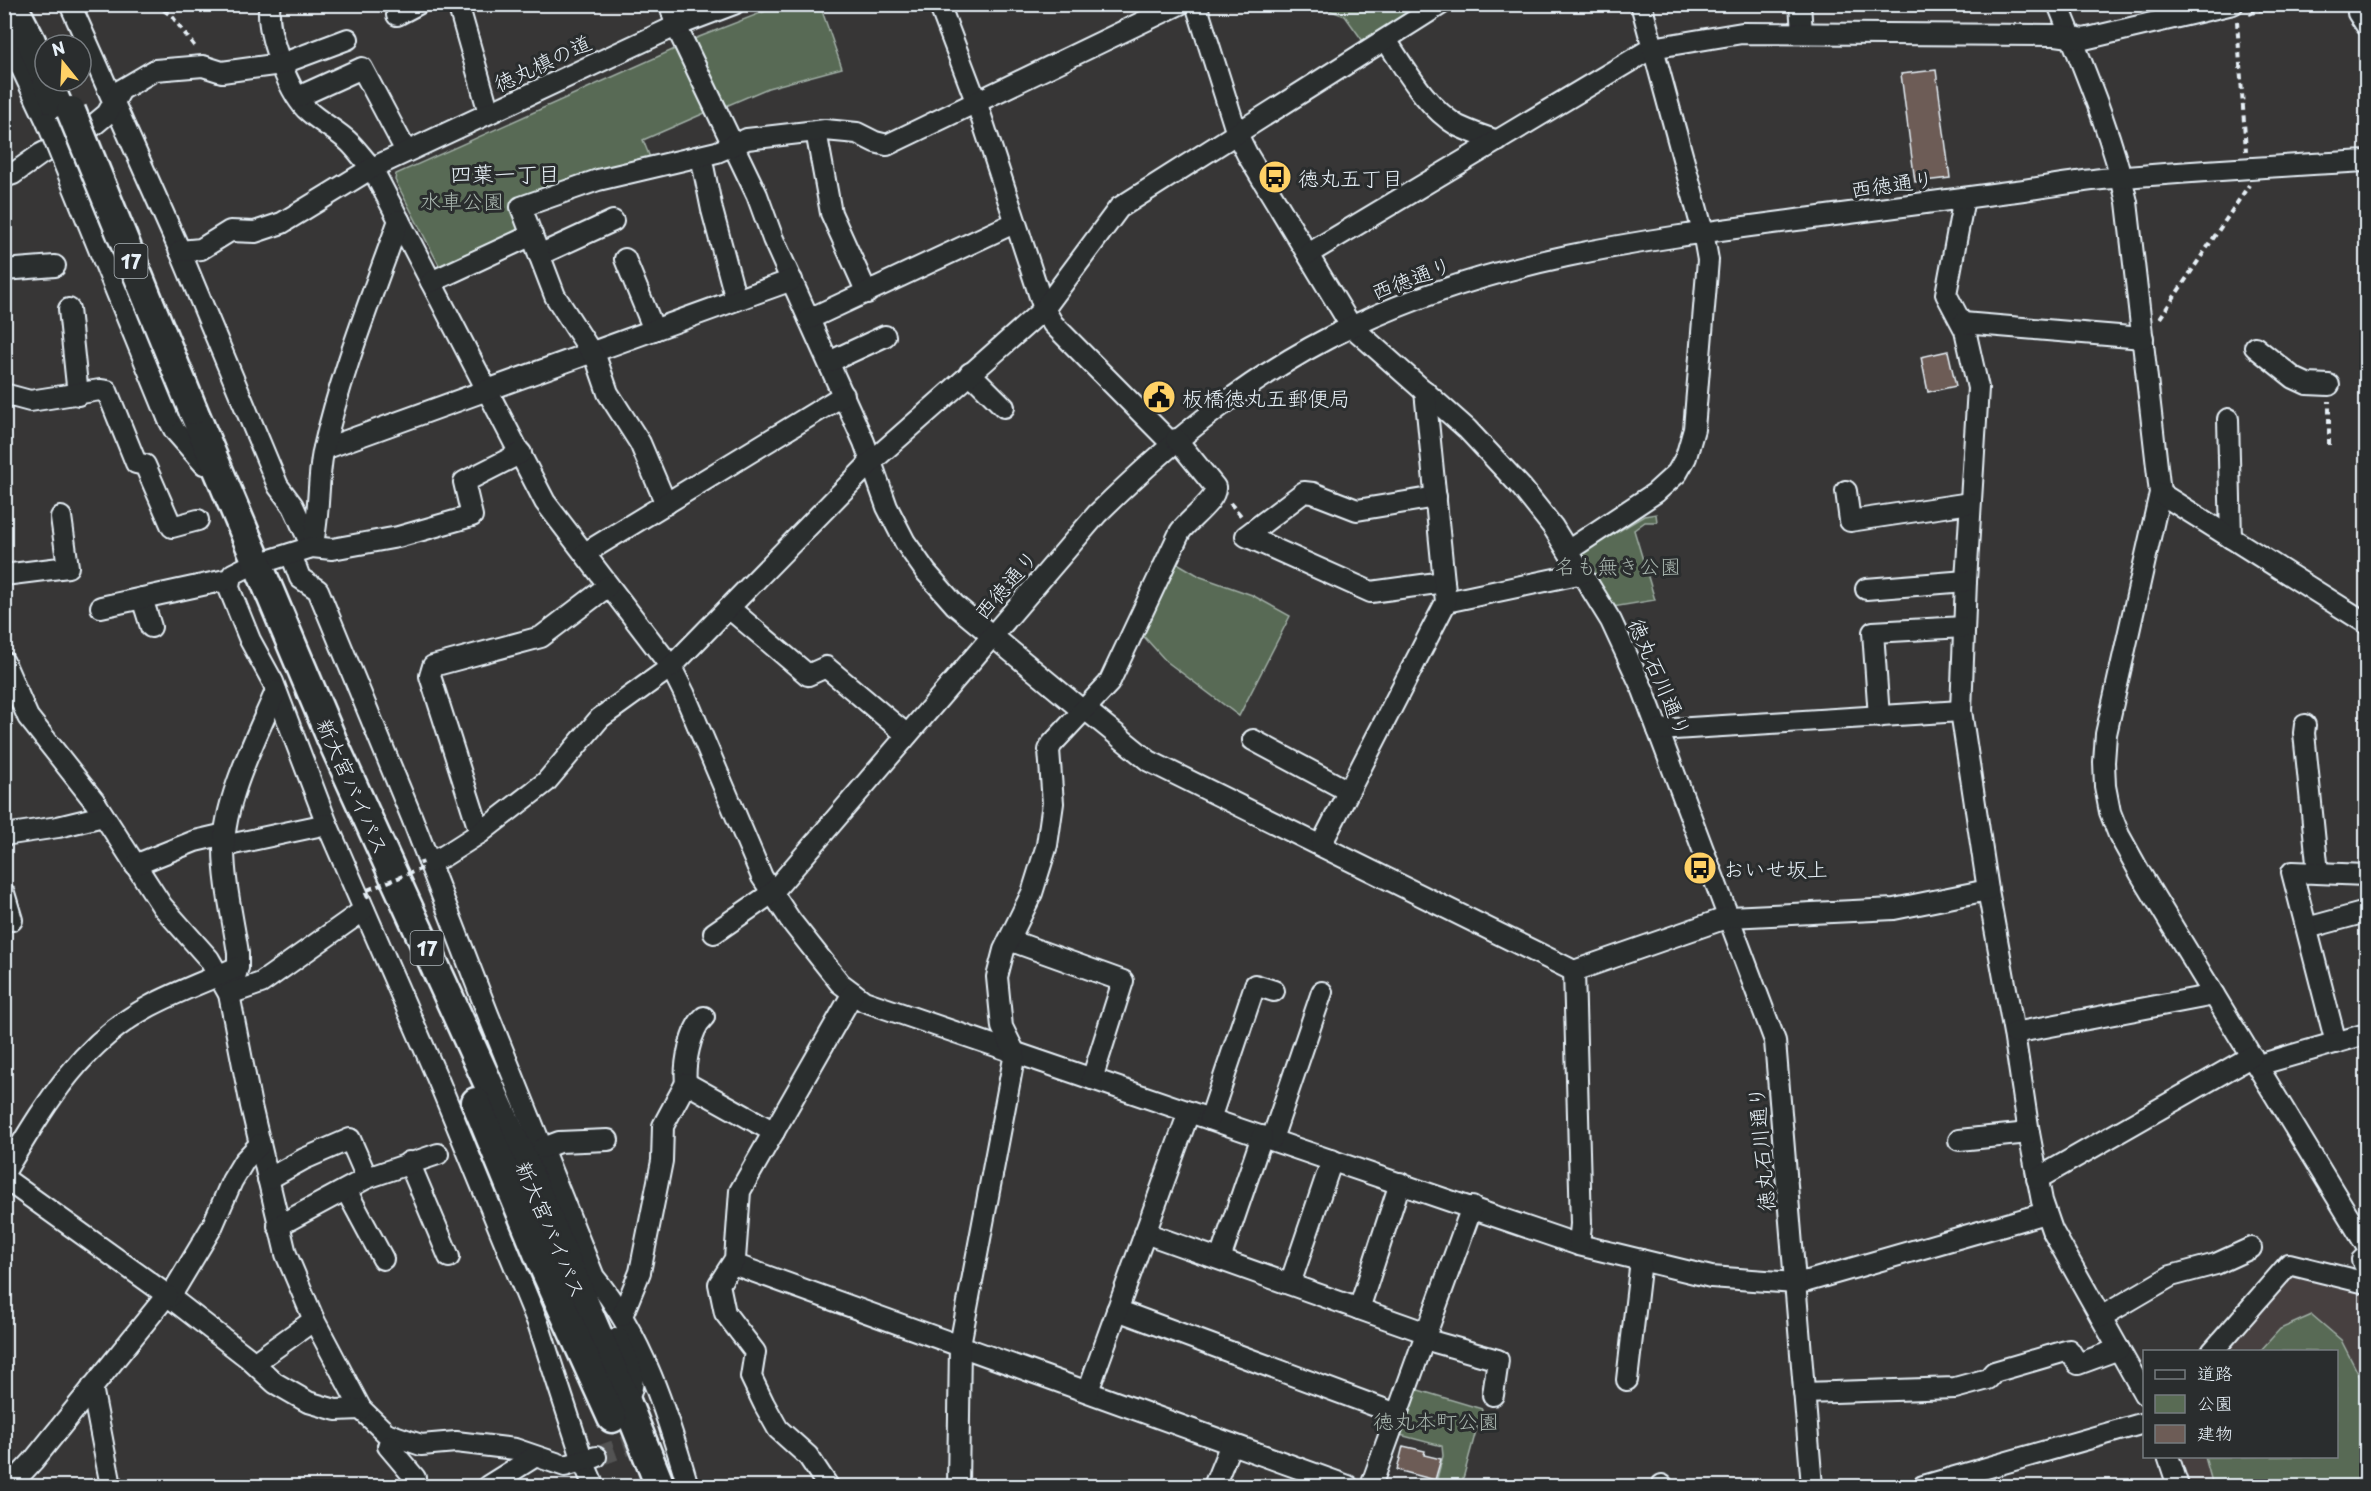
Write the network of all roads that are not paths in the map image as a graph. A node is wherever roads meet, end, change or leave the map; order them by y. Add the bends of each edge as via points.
1 (12, 4) edge
2 (22, 4) edge
3 (70, 4) edge
4 (270, 4) edge
5 (418, 4) edge
6 (458, 4) edge
7 (670, 4) edge
8 (734, 4) edge
9 (939, 4) edge
10 (1180, 4) edge
11 (1196, 4) edge
12 (1441, 4) edge
13 (1641, 4) edge
14 (1800, 4) edge
15 (2058, 4) edge
16 (2240, 10) edge
17 (398, 15) dead end
18 (676, 26) junction
19 (4, 31) edge
20 (36, 33) edge
21 (1802, 33) junction
22 (2072, 38) junction
23 (348, 39) dead end
24 (1386, 40) junction
25 (33, 46) edge
26 (1652, 48) junction
27 (281, 64) junction
28 (51, 93) edge
29 (59, 93) edge
30 (298, 97) junction
31 (976, 101) junction
32 (115, 102) junction
33 (489, 113) junction
34 (60, 116) junction
35 (816, 131) junction
36 (1238, 134) junction
37 (1498, 141) junction
38 (733, 146) junction
39 (406, 151) junction
40 (701, 156) junction
41 (2367, 161) edge
42 (372, 168) junction
43 (4, 177) edge
44 (2121, 178) junction
45 (1964, 198) junction
46 (399, 220) junction
47 (613, 221) dead end
48 (1014, 223) junction
49 (1703, 232) junction
50 (532, 235) junction
51 (180, 251) junction
52 (1308, 254) junction
53 (538, 255) junction
54 (625, 260) dead end
55 (55, 266) dead end
56 (4, 270) edge
57 (792, 280) junction
58 (431, 282) junction
59 (867, 293) junction
60 (736, 300) junction
61 (69, 309) dead end
62 (1044, 309) junction
63 (809, 319) junction
64 (1963, 323) junction
65 (1352, 326) junction
66 (654, 330) junction
67 (885, 336) dead end
68 (2144, 338) junction
69 (2255, 347) dead end
70 (591, 353) junction
71 (829, 362) junction
72 (970, 373) junction
73 (2329, 385) road end
74 (487, 390) junction
75 (1425, 391) junction
76 (4, 394) edge
77 (78, 395) junction
78 (844, 395) junction
79 (1004, 407) dead end
80 (182, 414) junction
81 (2228, 419) dead end
82 (1174, 442) junction
83 (324, 449) junction
84 (521, 453) junction
85 (871, 462) junction
86 (1846, 490) dead end
87 (2160, 493) junction
88 (1436, 497) junction
89 (1970, 503) junction
90 (666, 504) junction
91 (61, 517) dead end
92 (198, 520) dead end
93 (2231, 538) junction
94 (312, 548) junction
95 (1569, 549) junction
96 (585, 553) junction
97 (291, 554) junction
98 (244, 570) junction
99 (1583, 573) junction
100 (4, 575) edge
101 (1966, 581) junction
102 (608, 586) junction
103 (1866, 589) dead end
104 (1445, 592) junction
105 (142, 598) junction
106 (100, 607) dead end
107 (729, 608) junction
108 (2367, 623) edge
109 (151, 627) dead end
110 (1964, 627) junction
111 (992, 635) junction
112 (4, 662) edge
113 (671, 667) junction
114 (276, 691) junction
115 (1084, 710) junction
116 (1961, 711) junction
117 (1879, 717) junction
118 (2305, 724) dead end
119 (1658, 730) junction
120 (907, 735) junction
121 (1253, 740) dead end
122 (1348, 791) junction
123 (103, 816) junction
124 (327, 824) junction
125 (480, 833) junction
126 (4, 835) edge
127 (225, 840) junction
128 (1321, 846) junction
129 (425, 861) junction
130 (135, 865) junction
131 (2318, 873) junction
132 (2367, 875) edge
133 (1988, 890) junction
134 (772, 892) junction
135 (4, 893) edge
136 (366, 904) junction
137 (2367, 912) edge
138 (1729, 917) junction
139 (12, 920) dead end
140 (2307, 928) junction
141 (714, 933) dead end
142 (1010, 940) junction
143 (238, 967) junction
144 (1574, 971) junction
145 (219, 976) junction
146 (1274, 991) dead end
147 (1322, 992) dead end
148 (853, 993) junction
149 (229, 994) junction
150 (2214, 995) junction
151 (704, 1017) dead end
152 (2013, 1033) junction
153 (2367, 1034) edge
154 (2336, 1043) junction
155 (1016, 1053) junction
156 (2255, 1060) junction
157 (1092, 1079) junction
158 (686, 1083) junction
159 (1189, 1112) junction
160 (1210, 1119) junction
161 (774, 1132) junction
162 (2029, 1133) junction
163 (1267, 1138) junction
164 (608, 1140) dead end
165 (1959, 1140) dead end
166 (260, 1144) junction
167 (543, 1148) junction
168 (438, 1154) dead end
169 (1332, 1160) junction
170 (409, 1162) junction
171 (4, 1173) edge
172 (4, 1178) edge
173 (367, 1178) junction
174 (268, 1179) junction
175 (2037, 1179) junction
176 (1400, 1183) junction
177 (346, 1190) junction
178 (1472, 1207) junction
179 (2045, 1214) junction
180 (278, 1226) junction
181 (1145, 1233) junction
182 (1579, 1245) junction
183 (2367, 1245) edge
184 (2251, 1248) dead end
185 (448, 1257) dead end
186 (2367, 1257) edge
187 (383, 1259) dead end
188 (1220, 1259) junction
189 (1641, 1260) junction
190 (733, 1264) junction
191 (2367, 1268) edge
192 (594, 1277) junction
193 (1795, 1283) junction
194 (2367, 1283) edge
195 (1290, 1284) junction
196 (169, 1296) junction
197 (1359, 1309) junction
198 (1117, 1310) junction
199 (622, 1316) junction
200 (2102, 1317) junction
201 (314, 1320) junction
202 (1426, 1336) junction
203 (960, 1345) junction
204 (2119, 1349) junction
205 (2214, 1350) edge
206 (254, 1364) junction
207 (1627, 1380) dead end
208 (92, 1387) junction
209 (1088, 1391) junction
210 (2143, 1391) edge
211 (1804, 1393) junction
212 (1493, 1395) dead end
213 (626, 1401) junction
214 (361, 1409) junction
215 (1397, 1414) junction
216 (2143, 1424) edge
217 (383, 1437) junction
218 (1231, 1444) junction
219 (534, 1457) junction
220 (2169, 1458) edge
221 (590, 1459) junction
222 (415, 1478) dead end
223 (10, 1486) edge
224 (111, 1486) edge
225 (488, 1486) edge
226 (594, 1486) edge
227 (641, 1486) edge
228 (660, 1486) edge
229 (688, 1486) edge
230 (828, 1486) edge
231 (958, 1486) edge
232 (1214, 1486) edge
233 (1348, 1486) edge
234 (1371, 1486) edge
235 (1812, 1486) edge
236 (1923, 1486) edge
237 (2178, 1486) edge

1 - 25 highway
2 - 20 highway
3 - 32 street
4 - 27 street via 271,34
5 - 17 street
6 - 33 street
7 - 18 street
8 - 18 street, 徳丸槙の道
9 - 31 street
10 - 31 street
11 - 36 street, 徳丸石川通り
12 - 24 street
13 - 26 street
14 - 21 street
15 - 22 street
16 - 22 street
18 - 33 street, 徳丸槙の道
18 - 38 street
19 - 34 street, 17
21 - 22 street
21 - 26 street via 1742,33
22 - 44 street
23 - 27 street
24 - 36 street
24 - 37 street via 1439,112 1458,125
26 - 37 street
26 - 49 street
27 - 30 street
27 - 32 street via 222,72 203,66 155,70 122,90
28 - 34 highway, 新大宮バイパス / 17
29 - 34 highway, 新大宮バイパス / 17
30 - 39 street via 362,68
30 - 42 street via 305,108 350,143
31 - 35 street via 887,145 857,134
31 - 48 street
32 - 43 street via 89,129
32 - 51 street
33 - 39 street, 徳丸槙の道
34 - 80 highway, 新大宮バイパス / 17
35 - 38 street via 747,139
35 - 59 street via 831,213
36 - 52 street, 徳丸石川通り
36 - 62 street via 1119,208
37 - 52 street
38 - 40 street
38 - 57 street
39 - 42 street, 徳丸槙の道
40 - 50 street via 598,180 521,207
40 - 60 street
41 - 44 street, 西徳通り
42 - 46 street
42 - 51 street, 徳丸槙の道 via 282,223 255,232 230,231 201,249
44 - 45 street, 西徳通り
44 - 68 street
45 - 49 street, 西徳通り
45 - 64 street via 1946,294
46 - 58 street
46 - 83 street via 343,377
47 - 53 street
48 - 59 street
48 - 62 street
49 - 65 street, 西徳通り via 1540,261 1454,286
49 - 95 street via 1708,260 1694,429 1686,457 1677,473 1655,493
50 - 53 street
50 - 58 street
51 - 94 street via 278,486 293,506
52 - 65 street, 徳丸石川通り
53 - 70 street via 555,296
54 - 66 street
55 - 56 street
57 - 60 street
57 - 63 street
58 - 74 street
59 - 63 street
60 - 66 street
61 - 77 street
62 - 72 street
62 - 82 street via 1053,324
63 - 71 street
64 - 68 street
64 - 89 street via 1978,388
65 - 75 street, 徳丸石川通り
65 - 82 street, 西徳通り via 1263,376
66 - 70 street
67 - 71 street
68 - 87 street
69 - 73 street via 2294,378 2307,384
70 - 74 street
70 - 90 street via 608,393 640,443
71 - 78 street
72 - 79 street
72 - 85 street
74 - 83 street
74 - 84 street
75 - 88 street
75 - 95 street, 徳丸石川通り via 1494,456
76 - 77 street via 30,401
77 - 92 street via 107,391 135,463 145,465 172,526
78 - 85 street
78 - 90 street
80 - 98 highway, 新大宮バイパス / 17
80 - 98 highway, 新大宮バイパス / 17
81 - 93 street
82 - 111 street, 西徳通り via 1097,513
82 - 115 street via 1221,496 1212,499 1180,532 1109,683
83 - 94 street
84 - 94 street via 464,482 472,516 398,537 332,549
84 - 96 street via 545,502
85 - 107 street
85 - 111 street via 905,542 955,605
86 - 89 street via 1850,521
87 - 93 street
87 - 150 street via 2106,734 2105,786 2119,835
88 - 104 street
88 - 104 street via 1357,510 1304,492 1250,525 1246,536 1371,592
89 - 101 street
90 - 96 street
91 - 100 street via 68,567
93 - 108 street
94 - 97 street
95 - 99 street, 徳丸石川通り
96 - 102 street
97 - 98 street
97 - 129 street via 300,578 318,590
98 - 105 street
98 - 114 street via 229,588
98 - 213 highway, 新大宮バイパス / 17 via 332,740 523,1160
98 - 227 highway, 新大宮バイパス / 17 via 319,751 444,1023 542,1263
99 - 104 street
99 - 119 street, 徳丸石川通り via 1628,656
101 - 103 street
101 - 110 street
102 - 113 street
102 - 125 street via 541,637 433,666 430,676
104 - 122 street
105 - 106 street
105 - 109 street
107 - 113 street
107 - 120 street via 808,675 826,668
110 - 116 street
110 - 117 street via 1873,632
111 - 115 street
111 - 120 street, 西徳通り
112 - 123 street via 28,717
113 - 125 street via 600,718 546,782
113 - 134 street via 753,859
114 - 124 street
114 - 127 street via 234,792
115 - 128 street via 1149,761
115 - 142 street via 1049,750 1053,803 1047,845 1032,893
116 - 117 street
116 - 133 street
117 - 119 street
118 - 131 street
119 - 138 street, 徳丸石川通り
120 - 134 street, 西徳通り
121 - 122 street
122 - 128 street
123 - 126 street
123 - 130 street
124 - 127 street
124 - 136 street
125 - 129 street via 444,856
127 - 130 street via 195,841
127 - 143 street
128 - 144 street
129 - 167 street
130 - 145 street via 162,906 202,948
131 - 132 street
131 - 140 street via 2292,872
133 - 138 street via 1894,909
133 - 152 street
134 - 141 street, 西徳通り
134 - 148 street via 840,983
135 - 139 street
136 - 149 street via 261,982
136 - 221 street
137 - 140 street
138 - 144 street
138 - 193 street, 徳丸石川通り via 1775,1041
140 - 154 street
142 - 155 street via 997,977 1002,1026
142 - 157 street via 1123,981
143 - 145 street
143 - 149 street
144 - 182 street
145 - 149 street
145 - 171 street via 149,1007 87,1054 52,1094
146 - 160 street via 1255,985
147 - 163 street
148 - 155 street via 864,1001
148 - 161 street
149 - 166 street
150 - 152 street
150 - 156 street
151 - 158 street via 697,1023 685,1068
152 - 162 street
153 - 154 street
154 - 156 street
155 - 157 street
155 - 203 street
156 - 175 street
156 - 183 street
157 - 159 street
158 - 161 street
158 - 199 street via 663,1126 662,1161 640,1272
159 - 160 street
159 - 181 street
160 - 163 street
161 - 190 street via 740,1191
162 - 165 street
162 - 175 street
163 - 169 street
163 - 188 street
164 - 167 street via 560,1142
166 - 174 street
166 - 196 street via 232,1181 212,1227
167 - 192 street
168 - 170 street
169 - 176 street
169 - 195 street
170 - 173 street
170 - 185 street
172 - 196 street
173 - 174 street via 350,1140
173 - 177 street
174 - 180 street
175 - 179 street
176 - 178 street
176 - 197 street
177 - 180 street
177 - 187 street
178 - 182 street
178 - 202 street
179 - 193 street
179 - 200 street
180 - 201 street
181 - 188 street
181 - 198 street
182 - 189 street
184 - 200 street via 2216,1264 2171,1276
186 - 191 street via 2362,1260
188 - 195 street
189 - 193 street via 1711,1277
189 - 207 street
190 - 203 street
190 - 230 street via 719,1284 725,1313 754,1352 752,1377 757,1392 778,1429 808,1456
192 - 199 street
192 - 213 street via 632,1370 634,1383
193 - 211 street, 徳丸石川通り
194 - 205 street via 2289,1264
195 - 197 street
196 - 206 street
196 - 208 street
197 - 202 street
198 - 209 street
198 - 215 street
199 - 229 street via 657,1391 661,1430
200 - 204 street
201 - 206 street
201 - 214 street
202 - 212 street via 1498,1360
202 - 215 street
203 - 209 street
203 - 231 street
204 - 210 street
204 - 211 street via 2078,1364 2069,1350 1955,1388
206 - 214 street via 275,1383 308,1402 336,1410
208 - 223 street
208 - 224 street
209 - 218 street
211 - 235 street, 徳丸石川通り
213 - 228 highway, 新大宮バイパス / 17
214 - 217 street
215 - 234 street
216 - 236 street
217 - 219 street via 386,1433 421,1445 456,1442 515,1449
217 - 222 street
218 - 232 street
218 - 233 street
219 - 221 street via 565,1466
219 - 225 street
220 - 237 street
221 - 226 street

